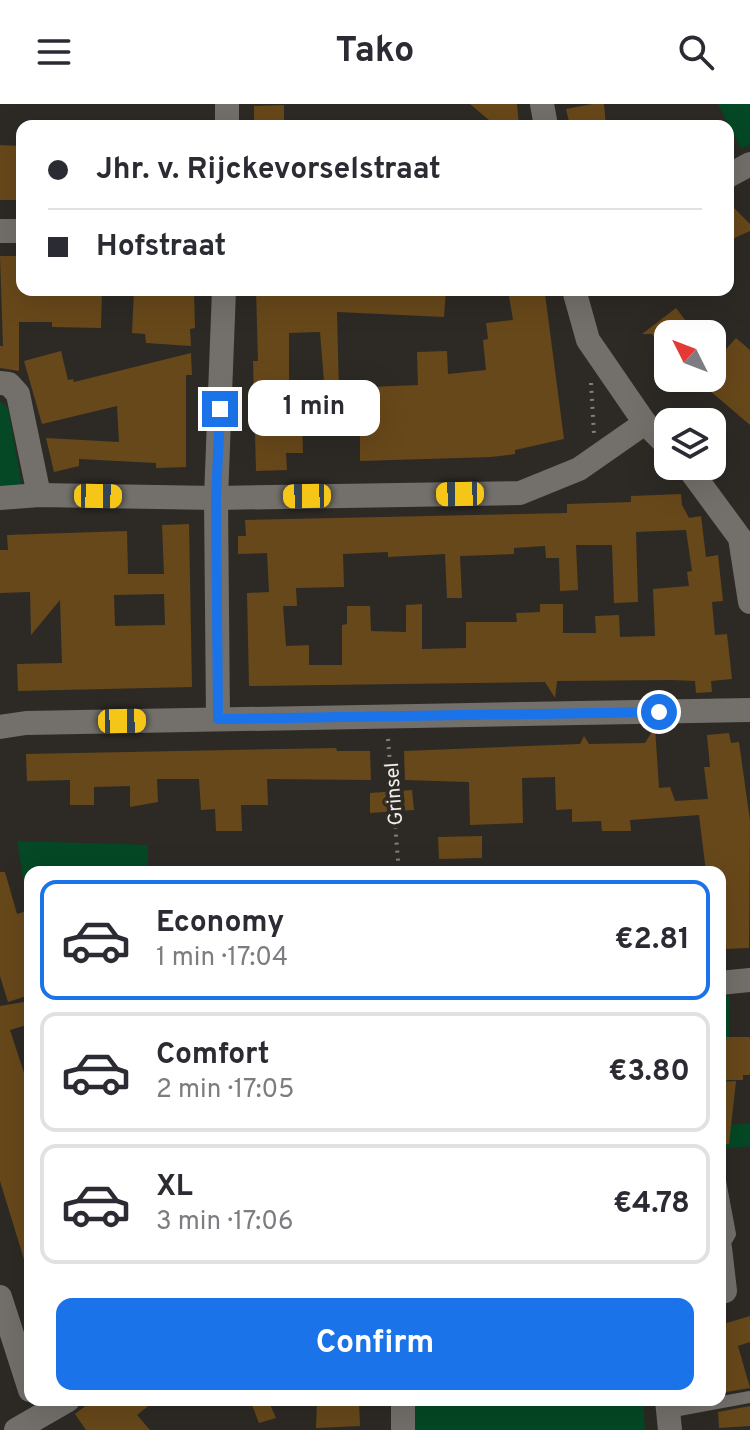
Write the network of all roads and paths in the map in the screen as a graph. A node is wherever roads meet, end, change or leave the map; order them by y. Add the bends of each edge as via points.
1 (224, 296) edge
2 (576, 296) edge
3 (588, 340) junction
4 (0, 383) edge
5 (645, 423) junction
6 (654, 432) edge
7 (596, 457) junction
8 (697, 480) edge
9 (39, 495) junction
10 (0, 498) edge
11 (216, 498) junction
12 (750, 602) edge
13 (750, 710) edge
14 (387, 716) junction
15 (218, 719) junction
16 (0, 727) edge
17 (399, 866) edge
18 (750, 980) edge
19 (726, 982) edge
20 (726, 1213) edge
21 (726, 1240) edge
22 (0, 1297) edge
23 (24, 1371) edge
24 (750, 1397) edge
25 (726, 1402) edge
26 (403, 1406) edge
27 (707, 1406) edge
28 (668, 1414) edge
29 (42, 1416) edge
30 (16, 1430) edge
31 (403, 1430) edge

1 - 11 street
2 - 3 street
3 - 5 street
3 - 7 path
4 - 9 street via 18,394
5 - 6 street
5 - 7 street
7 - 11 street via 520,493
8 - 12 street via 740,538
9 - 10 street
9 - 11 street
11 - 15 street
13 - 14 street
14 - 15 street
14 - 17 path, Grinsel
15 - 16 street
18 - 19 street
20 - 21 lane
22 - 23 street
24 - 25 lane
26 - 31 street
27 - 28 lane
29 - 30 street

